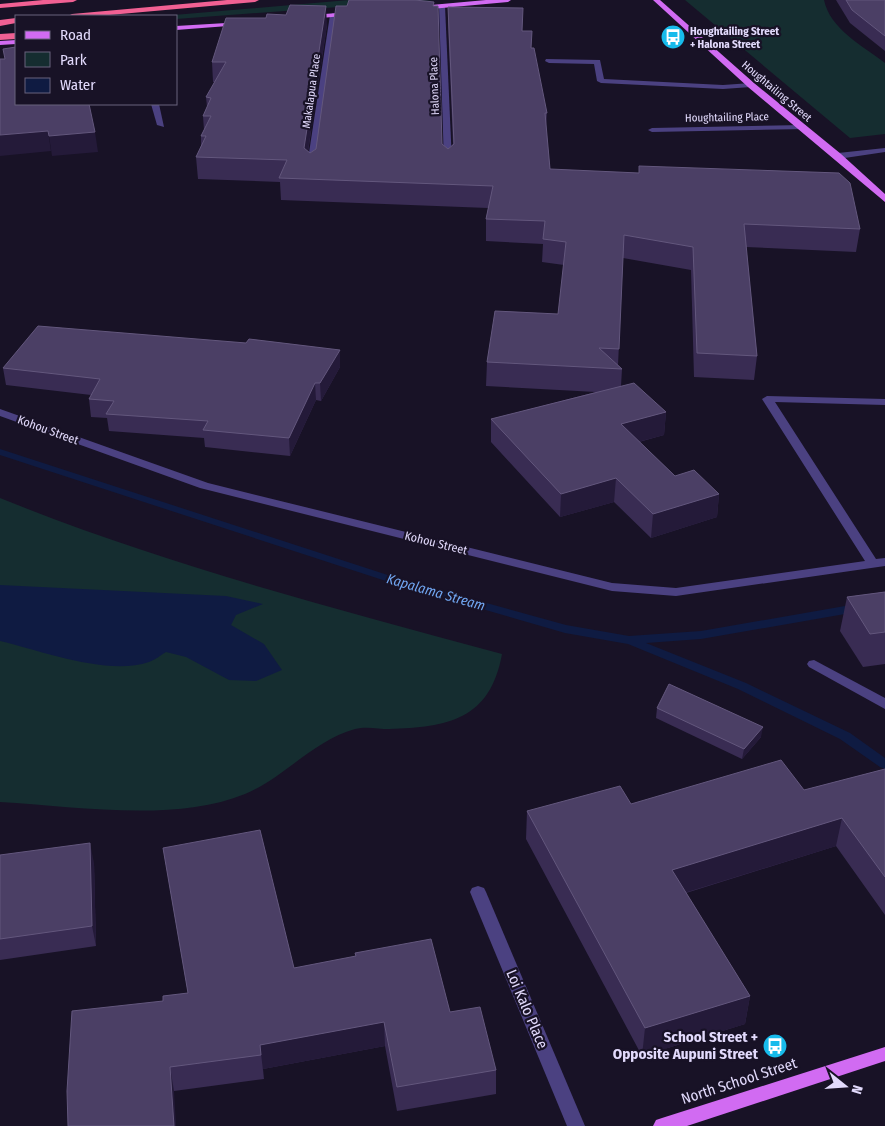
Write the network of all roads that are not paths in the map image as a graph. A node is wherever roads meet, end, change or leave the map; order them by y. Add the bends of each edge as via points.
1 (73, 0) edge
2 (256, 0) edge
3 (508, 0) edge
4 (656, 0) edge
5 (0, 6) edge
6 (442, 6) junction
7 (412, 8) edge
8 (363, 13) edge
9 (84, 15) edge
10 (333, 15) junction
11 (303, 18) edge
12 (15, 21) edge
13 (254, 22) edge
14 (0, 23) edge
15 (178, 28) edge
16 (15, 36) edge
17 (0, 37) edge
18 (15, 42) edge
19 (0, 43) edge
20 (549, 61) dead end
21 (751, 85) junction
22 (155, 105) edge
23 (161, 125) dead end
24 (803, 127) junction
25 (652, 130) dead end
26 (885, 150) edge
27 (838, 156) junction
28 (448, 165) edge
29 (311, 170) edge
30 (885, 199) edge
31 (885, 402) edge
32 (0, 412) edge
33 (879, 563) edge
34 (814, 664) dead end
35 (885, 704) edge
36 (478, 892) dead end
37 (885, 1054) edge
38 (576, 1126) edge
39 (662, 1126) edge

1 - 5 highway
2 - 9 highway
3 - 6 main road
4 - 21 main road, Houghtailing Street
6 - 7 main road
6 - 28 street, Halona Place
8 - 10 main road
10 - 11 main road
10 - 29 street, Makalapua Place
12 - 14 highway
13 - 15 main road
16 - 17 highway
18 - 19 main road
20 - 21 street via 598,62 601,82 723,87
21 - 24 main road, Houghtailing Street
22 - 23 street
24 - 25 street, Houghtailing Place
24 - 27 main road, Houghtailing Street
26 - 27 street
27 - 30 main road, Houghtailing Street
31 - 33 street via 767,399
32 - 33 street, Kohou Street via 204,486 612,587 676,592
34 - 35 street
36 - 38 street, Loi Kalo Place
37 - 39 main road, North School Street

